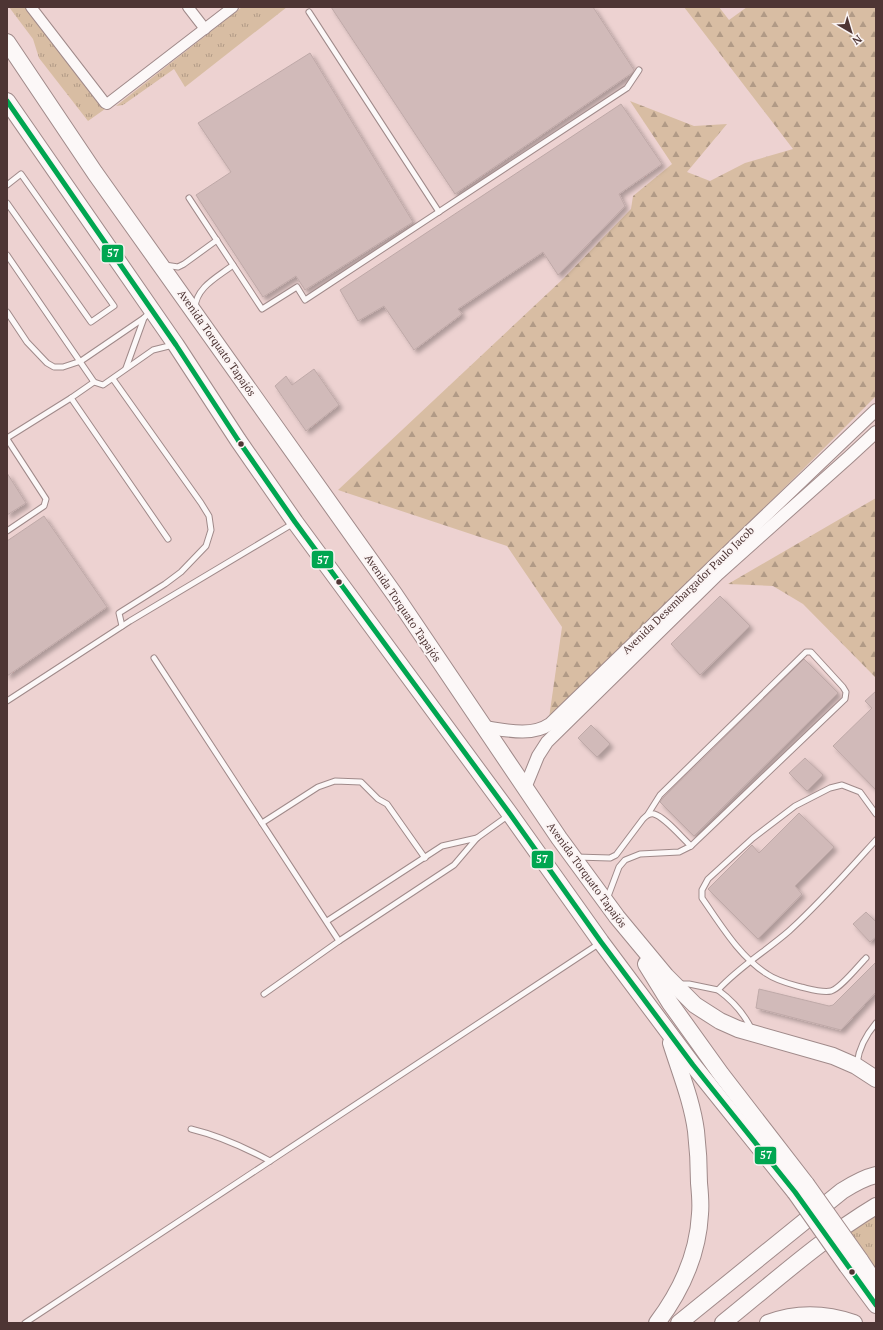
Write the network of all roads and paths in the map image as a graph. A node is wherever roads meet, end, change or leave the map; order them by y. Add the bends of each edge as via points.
1 (31, 7) edge
2 (188, 7) edge
3 (233, 7) edge
4 (309, 12) dead end
5 (205, 29) junction
6 (7, 42) edge
7 (640, 70) dead end
8 (7, 101) edge
9 (7, 185) edge
10 (189, 198) dead end
11 (7, 203) edge
12 (439, 212) junction
13 (217, 240) junction
14 (7, 255) edge
15 (159, 263) junction
16 (233, 265) junction
17 (7, 312) edge
18 (195, 313) junction
19 (148, 314) junction
20 (176, 344) junction
21 (81, 361) junction
22 (126, 368) junction
23 (112, 379) junction
24 (94, 382) junction
25 (71, 398) junction
26 (876, 410) edge
27 (863, 422) junction
28 (875, 433) edge
29 (7, 439) edge
30 (295, 522) junction
31 (7, 532) edge
32 (168, 539) dead end
33 (122, 626) junction
34 (154, 658) dead end
35 (7, 701) edge
36 (484, 727) junction
37 (525, 788) junction
38 (510, 814) junction
39 (648, 814) junction
40 (876, 814) edge
41 (262, 822) junction
42 (477, 838) junction
43 (876, 840) edge
44 (691, 846) junction
45 (573, 857) junction
46 (425, 858) junction
47 (606, 902) junction
48 (617, 917) junction
49 (327, 922) junction
50 (339, 941) junction
51 (601, 942) junction
52 (866, 958) dead end
53 (751, 962) junction
54 (673, 984) junction
55 (718, 990) junction
56 (264, 994) dead end
57 (876, 1024) edge
58 (667, 1030) junction
59 (754, 1034) junction
60 (856, 1066) junction
61 (876, 1079) edge
62 (191, 1129) dead end
63 (270, 1161) junction
64 (876, 1175) edge
65 (800, 1188) junction
66 (876, 1206) edge
67 (854, 1263) junction
68 (876, 1284) edge
69 (876, 1305) edge
70 (25, 1323) edge
71 (657, 1323) edge
72 (679, 1323) edge
73 (723, 1323) edge
74 (768, 1323) edge
75 (854, 1323) edge

1 - 5 street via 105,103 109,103
2 - 5 street
3 - 5 street
4 - 12 lane
6 - 15 highway, Avenida Torquato Tapajós
7 - 12 lane via 627,88
8 - 19 highway
9 - 11 lane via 21,174 114,306 91,322
10 - 13 lane
12 - 16 lane via 305,300 297,287 262,309
13 - 15 lane via 178,267
13 - 16 lane
14 - 21 lane
15 - 18 highway, Avenida Torquato Tapajós
16 - 18 lane via 199,293
17 - 21 lane via 27,342 47,363 54,367 63,367
18 - 36 highway, Avenida Torquato Tapajós via 395,595
19 - 20 highway
19 - 21 lane
19 - 22 lane
20 - 22 lane via 153,350
20 - 30 highway
21 - 24 lane
22 - 23 lane
23 - 24 lane via 103,385
23 - 33 lane via 201,503 209,516 211,530 206,546 180,572 119,613
24 - 25 lane
25 - 29 lane
25 - 32 lane
26 - 27 street, Avenida Desembargador Paulo Jacob
27 - 28 street
27 - 36 street, Avenida Desembargador Paulo Jacob via 550,724 529,732
28 - 37 street, Avenida Desembargador Paulo Jacob via 718,574 547,742 538,756
29 - 31 lane via 46,498 44,506
30 - 33 lane
30 - 38 highway
33 - 35 lane
34 - 41 lane
36 - 37 highway, Avenida Torquato Tapajós
37 - 45 highway, Avenida Torquato Tapajós
38 - 42 lane
38 - 51 highway
39 - 44 lane via 662,818
39 - 44 lane via 660,795 802,655 811,652 843,686 846,692 845,699
39 - 45 lane via 616,855 610,858
40 - 53 lane via 860,792 842,785 830,788 795,806 753,838 708,879 702,890 702,898 731,941
41 - 46 lane via 318,787 335,781 361,782 387,804
41 - 49 lane
42 - 46 lane via 442,846
42 - 50 lane via 454,865
43 - 53 lane via 789,930
44 - 47 lane via 679,852 640,854 625,860 619,867
45 - 47 highway, Avenida Torquato Tapajós
46 - 49 lane
47 - 48 highway, Avenida Torquato Tapajós
48 - 54 highway, Avenida Torquato Tapajós
48 - 65 highway via 670,1003
49 - 50 lane
50 - 56 lane
51 - 58 highway
51 - 63 lane
52 - 53 lane via 832,991 818,991 780,981 767,975
53 - 55 lane via 730,977
54 - 55 lane via 689,984
54 - 59 highway, Avenida Torquato Tapajós via 696,1005 720,1021
55 - 59 lane via 741,1010
57 - 60 lane via 865,1038
58 - 65 highway via 693,1065
58 - 71 highway via 696,1130 700,1213 690,1264 670,1306
59 - 60 highway, Avenida Torquato Tapajós via 833,1056
60 - 61 highway, Avenida Torquato Tapajós
62 - 63 lane via 230,1140
63 - 70 lane
64 - 72 highway via 856,1182 842,1191
65 - 67 highway, bridge
66 - 73 highway via 858,1216
67 - 68 highway
67 - 69 highway
74 - 75 highway via 810,1314

